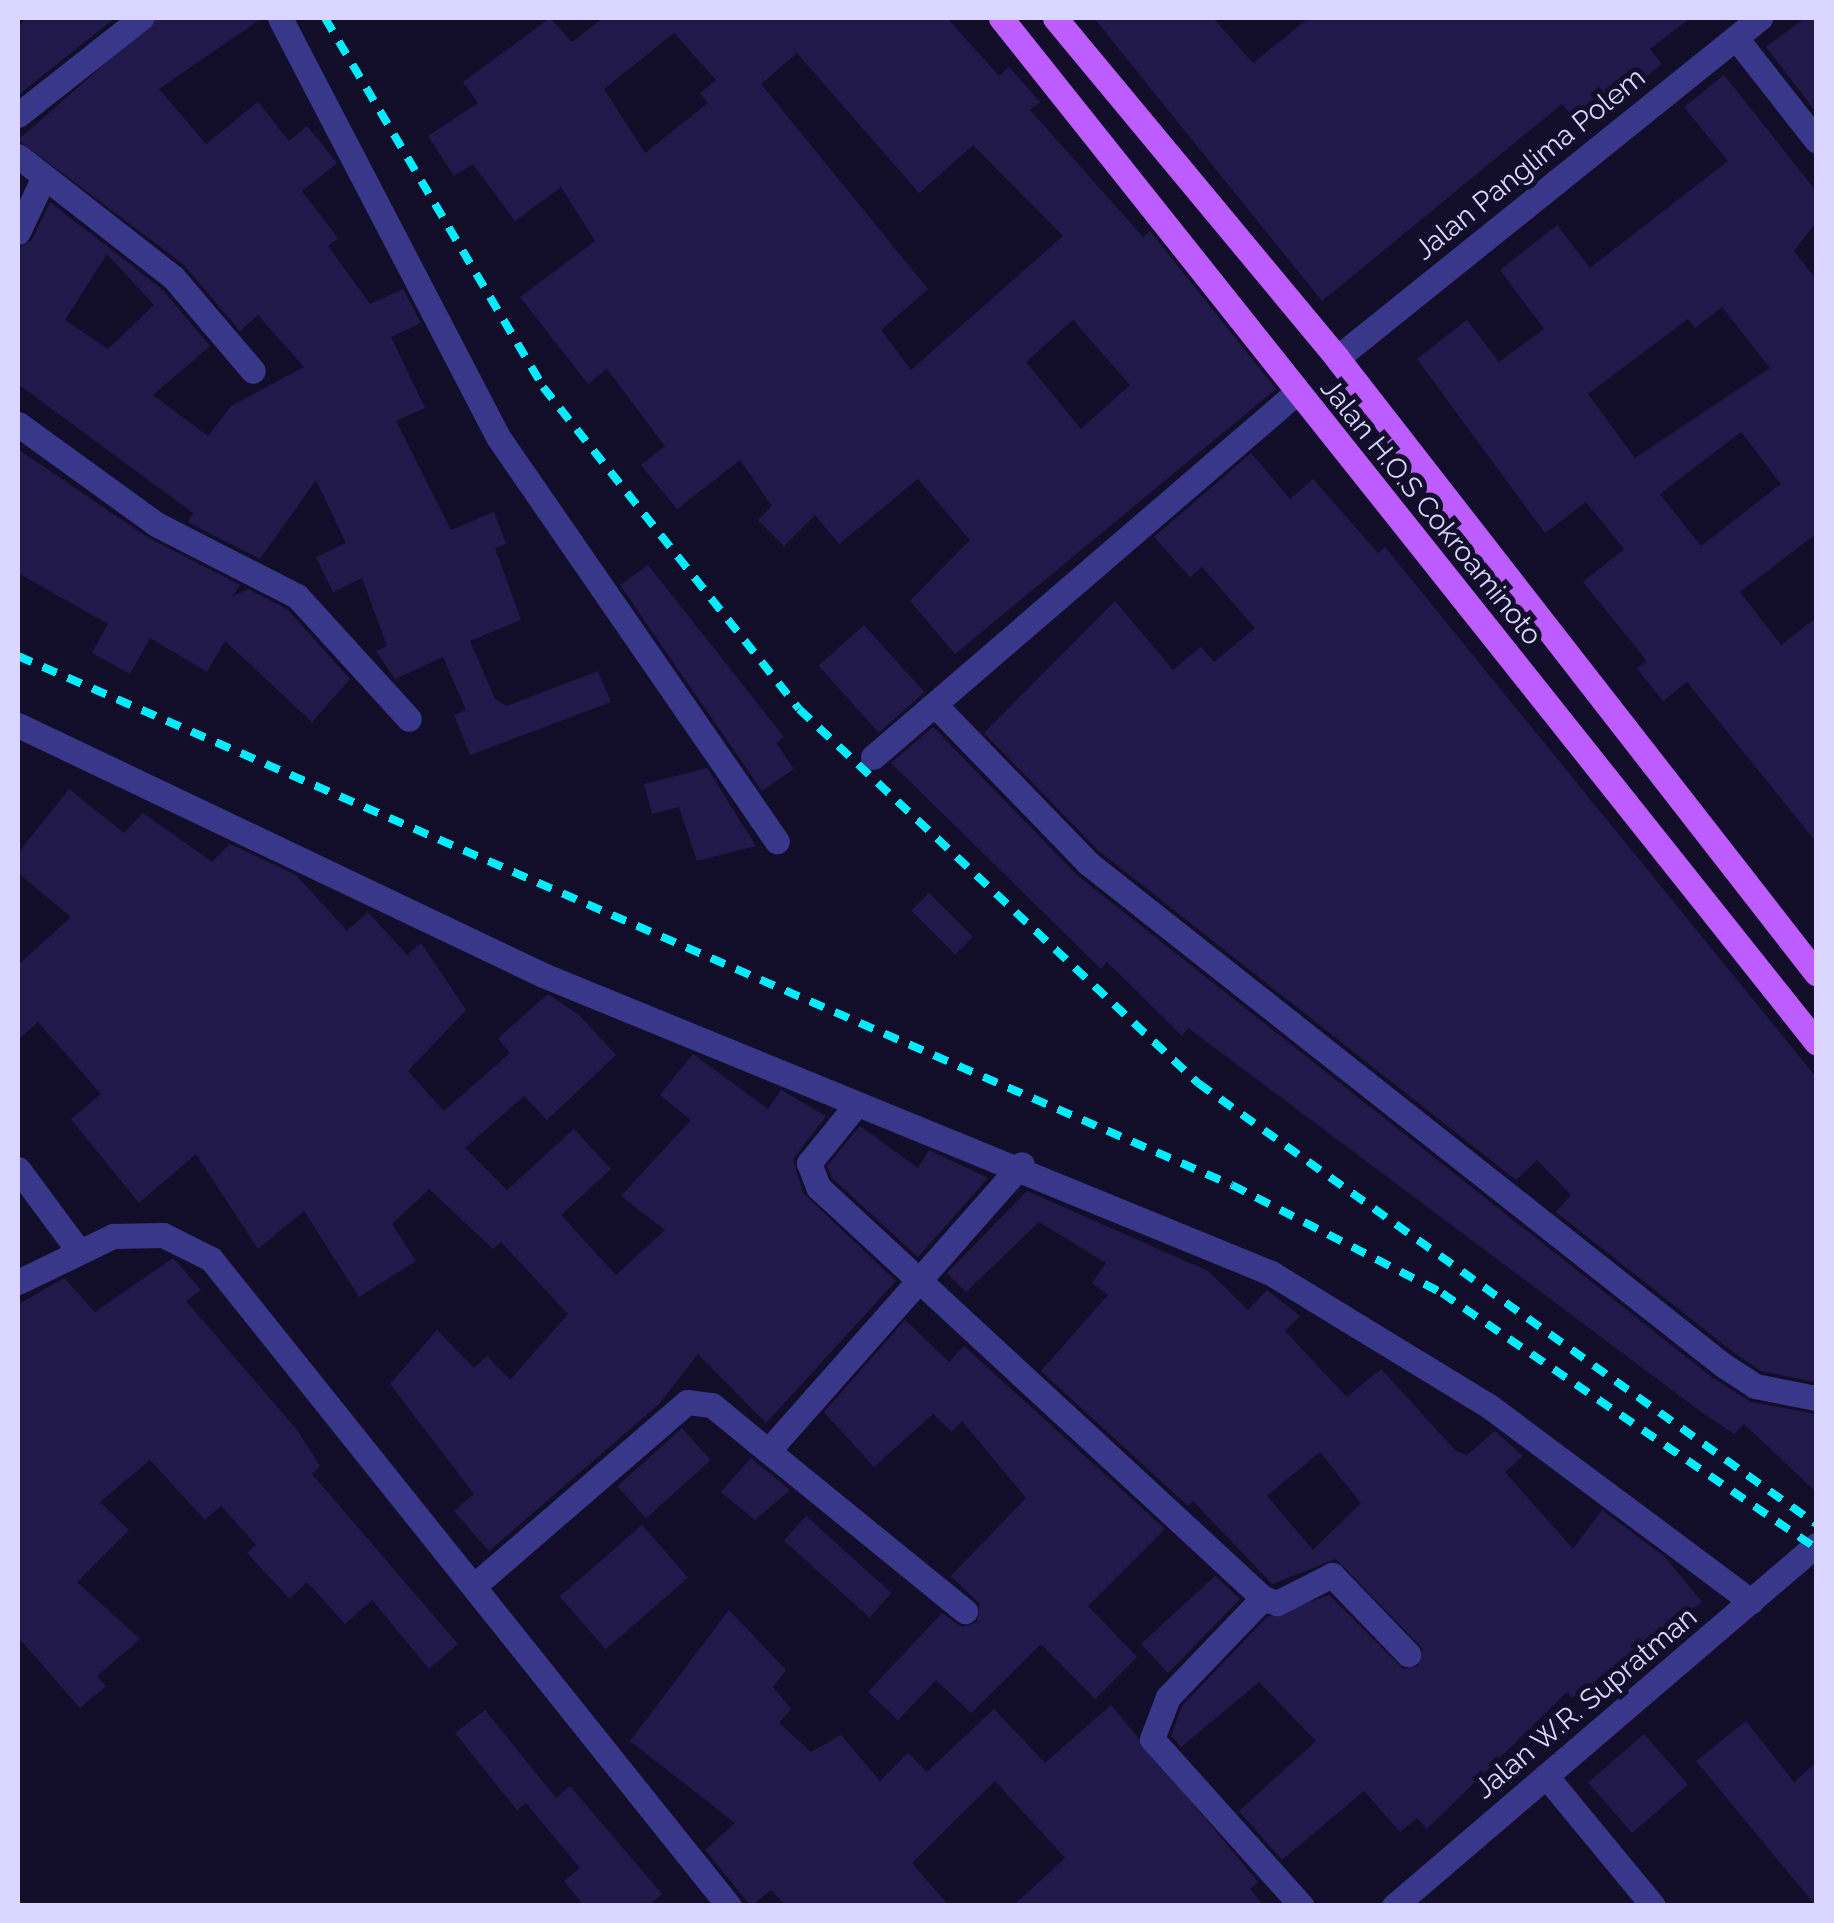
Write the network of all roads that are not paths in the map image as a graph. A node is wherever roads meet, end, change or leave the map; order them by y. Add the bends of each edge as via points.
1 (141, 18) edge
2 (280, 18) edge
3 (1001, 18) edge
4 (1055, 18) edge
5 (1760, 18) edge
6 (1736, 38) junction
7 (18, 115) edge
8 (1816, 140) edge
9 (18, 156) edge
10 (42, 181) junction
11 (18, 232) edge
12 (1337, 358) junction
13 (253, 371) dead end
14 (1297, 392) junction
15 (18, 424) edge
16 (936, 706) junction
17 (409, 719) dead end
18 (18, 725) edge
19 (874, 756) dead end
20 (1644, 756) junction
21 (1609, 784) junction
22 (776, 841) dead end
23 (1816, 973) edge
24 (1816, 1042) edge
25 (856, 1105) junction
26 (1022, 1164) junction
27 (18, 1169) edge
28 (78, 1250) junction
29 (18, 1282) edge
30 (924, 1285) junction
31 (1816, 1398) edge
32 (768, 1451) junction
33 (1816, 1545) edge
34 (475, 1585) junction
35 (1263, 1598) junction
36 (1751, 1601) junction
37 (965, 1610) dead end
38 (1408, 1654) dead end
39 (1546, 1776) junction
40 (729, 1906) edge
41 (1302, 1906) edge
42 (1394, 1906) edge
43 (1653, 1906) edge

1 - 7 street
2 - 22 street via 498,437
3 - 14 main road, Jalan H.O.S Cokroaminoto
4 - 12 main road, Jalan H.O.S Cokroaminoto
5 - 6 street, Jalan Panglima Polem
6 - 8 street
6 - 12 street, Jalan Panglima Polem
9 - 10 street
10 - 11 street
10 - 13 street via 173,277
12 - 20 main road, Jalan H.O.S Cokroaminoto
14 - 16 street
14 - 21 main road, Jalan H.O.S Cokroaminoto
15 - 17 street via 156,524 281,584
16 - 19 street
16 - 31 street via 1088,862 1723,1365 1755,1386
18 - 25 street via 543,975
20 - 21 main road
20 - 23 main road, Jalan H.O.S Cokroaminoto
21 - 24 main road, Jalan H.O.S Cokroaminoto
25 - 26 street
25 - 30 street via 809,1163 810,1174
26 - 30 street
26 - 36 street via 1271,1273 1489,1406
27 - 28 street
28 - 29 street
28 - 34 street via 113,1236 163,1235 211,1259
30 - 32 street
30 - 35 street
32 - 34 street via 712,1405 687,1402
32 - 37 street
33 - 36 street, Jalan W.R. Supratman
34 - 40 street
35 - 38 street via 1277,1604 1332,1575
35 - 41 street via 1150,1726 1152,1739
36 - 39 street, Jalan W.R. Supratman
39 - 42 street, Jalan W.R. Supratman
39 - 43 street

